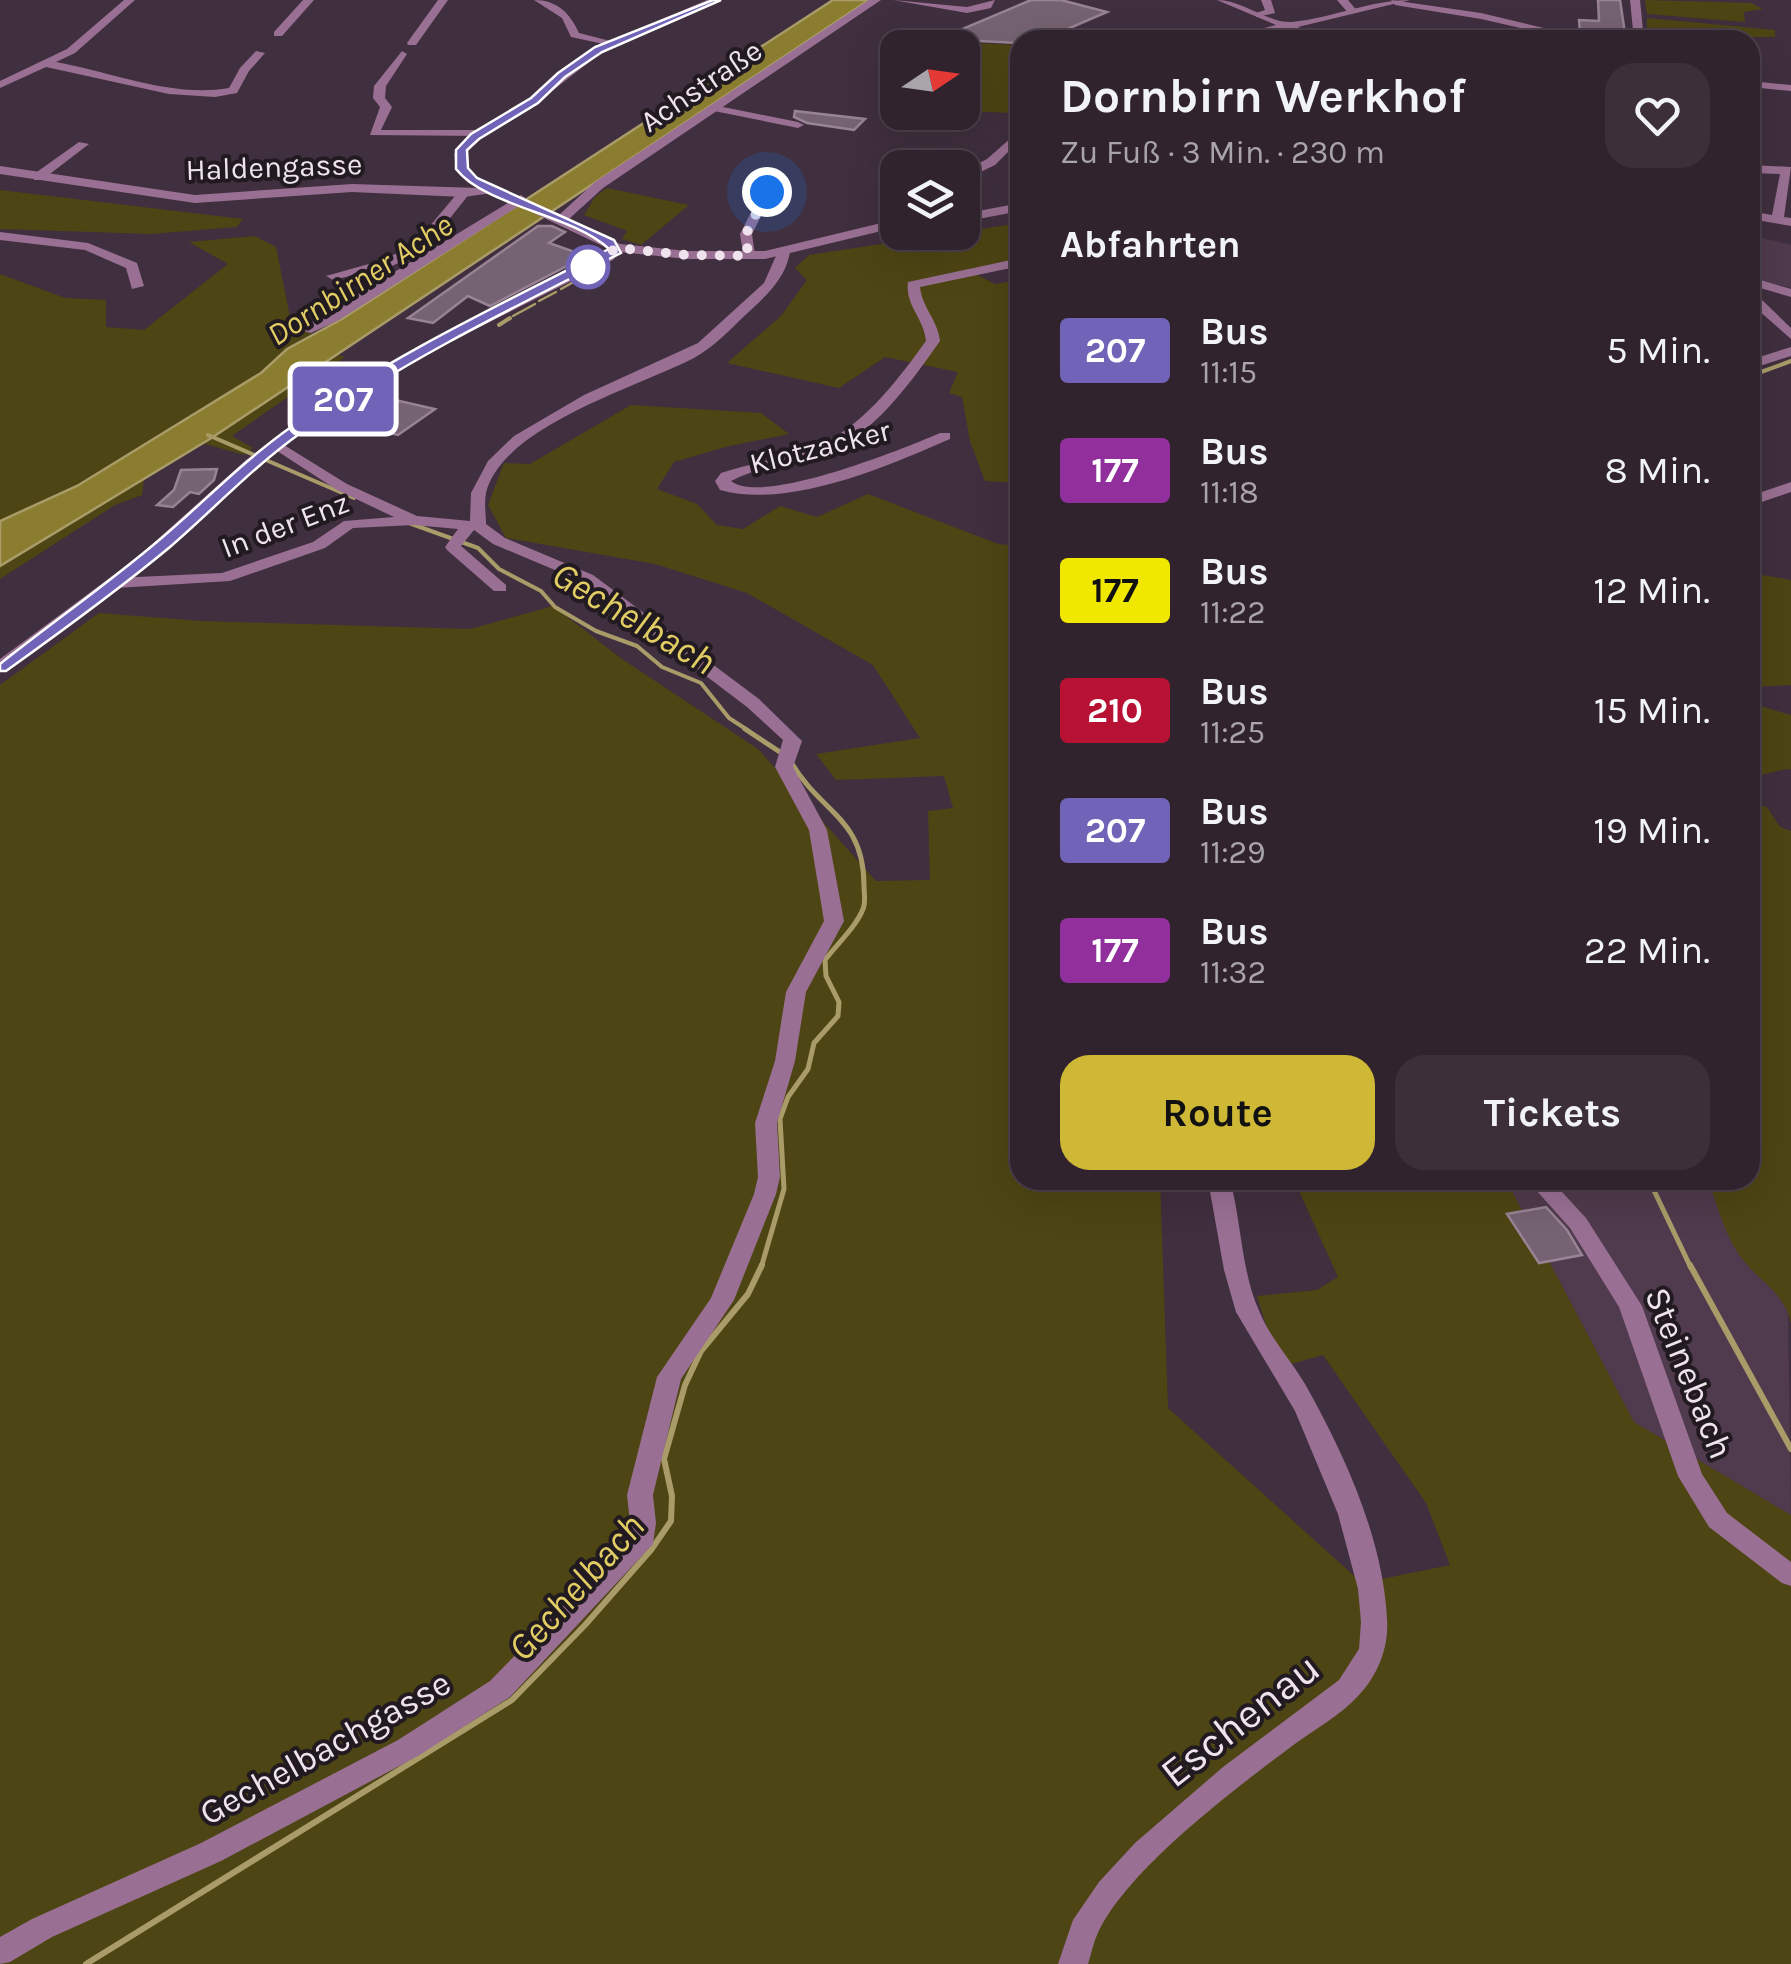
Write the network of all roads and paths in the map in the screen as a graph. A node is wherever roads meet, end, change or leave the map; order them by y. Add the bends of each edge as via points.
1 (130, 0) edge
2 (310, 0) edge
3 (444, 0) edge
4 (539, 0) edge
5 (716, 0) edge
6 (876, 0) edge
7 (898, 0) edge
8 (990, 0) edge
9 (1222, 0) edge
10 (1266, 0) edge
11 (1342, 0) edge
12 (1635, 0) edge
13 (1400, 1) edge
14 (1352, 12) junction
15 (1260, 16) junction
16 (1289, 27) junction
17 (1274, 30) edge
18 (1297, 30) edge
19 (1542, 30) edge
20 (1638, 30) edge
21 (278, 34) dead end
22 (613, 42) junction
23 (412, 43) dead end
24 (260, 53) dead end
25 (402, 54) dead end
26 (47, 64) junction
27 (1, 84) edge
28 (1760, 85) edge
29 (1791, 88) edge
30 (713, 108) junction
31 (798, 125) dead end
32 (479, 134) junction
33 (84, 144) dead end
34 (1010, 144) edge
35 (980, 168) edge
36 (0, 170) edge
37 (1760, 170) edge
38 (1788, 172) edge
39 (38, 177) junction
40 (492, 189) junction
41 (767, 192) dead end
42 (464, 193) junction
43 (520, 199) junction
44 (1010, 209) edge
45 (980, 215) edge
46 (556, 217) junction
47 (1784, 220) edge
48 (880, 228) edge
49 (0, 238) edge
50 (424, 240) junction
51 (450, 242) junction
52 (617, 248) junction
53 (784, 252) junction
54 (748, 256) junction
55 (1010, 264) edge
56 (333, 276) dead end
57 (137, 286) dead end
58 (1760, 287) edge
59 (1791, 293) edge
60 (1760, 306) edge
61 (1760, 323) edge
62 (306, 330) dead end
63 (1787, 332) edge
64 (1791, 351) edge
65 (1760, 362) edge
66 (945, 436) dead end
67 (265, 452) junction
68 (1791, 487) edge
69 (1760, 498) edge
70 (407, 521) junction
71 (465, 533) junction
72 (116, 583) junction
73 (500, 588) dead end
74 (0, 668) edge
75 (1221, 1190) edge
76 (1547, 1190) edge
77 (1791, 1576) edge
78 (0, 1953) edge
79 (1073, 1964) edge

1 - 26 street via 85,42
2 - 21 street
3 - 23 street
4 - 22 street via 566,16 575,35
5 - 22 street
6 - 30 street, Achstraße
7 - 8 street via 972,10
9 - 15 street
10 - 15 street via 1271,12
11 - 14 street
12 - 20 street
13 - 14 street
13 - 19 street
14 - 16 street
15 - 16 street
16 - 17 street
16 - 18 street
22 - 32 street
24 - 26 street via 230,93 176,90
25 - 32 street via 380,86 386,106 374,133
26 - 27 street
28 - 29 street
30 - 31 street
30 - 46 street, Achstraße via 584,195 570,214
32 - 40 street via 462,150 460,162 469,178
33 - 39 street
34 - 35 street
36 - 39 street, Haldengasse
37 - 38 street
38 - 47 street
39 - 42 street, Haldengasse via 196,200 360,188
40 - 42 street, Haldengasse
40 - 43 street
41 - 54 street via 746,234
42 - 50 street
43 - 46 street
43 - 51 street
44 - 45 street
46 - 52 street
48 - 53 street
49 - 57 street via 113,256 132,266
50 - 51 street
50 - 56 street via 401,259
51 - 62 street
52 - 54 street
52 - 67 street via 428,347
53 - 54 street
53 - 71 street via 769,286 719,335 562,412 494,462
55 - 66 street, Klotzacker via 913,285 933,341 907,377 832,444 723,482 738,494 764,492 882,464
58 - 59 street
60 - 63 street
61 - 63 street
64 - 65 street
67 - 70 street, In der Enz
67 - 72 street
68 - 69 street
70 - 71 street, In der Enz
70 - 72 street, In der Enz via 341,526 319,545 224,578
71 - 73 street via 453,547
71 - 78 street, Gechelbachgasse via 500,541 594,583 793,741 786,760 818,830 834,921 796,992 766,1123 765,1194 722,1300 669,1377 640,1495 640,1544 500,1690 276,1818
72 - 74 street
75 - 79 street, Eschenau via 1244,1302 1339,1477 1374,1614 1372,1647 1349,1688 1160,1833 1099,1907 1074,1949
76 - 77 street, Steinebach via 1578,1223 1630,1306 1690,1476 1718,1520

